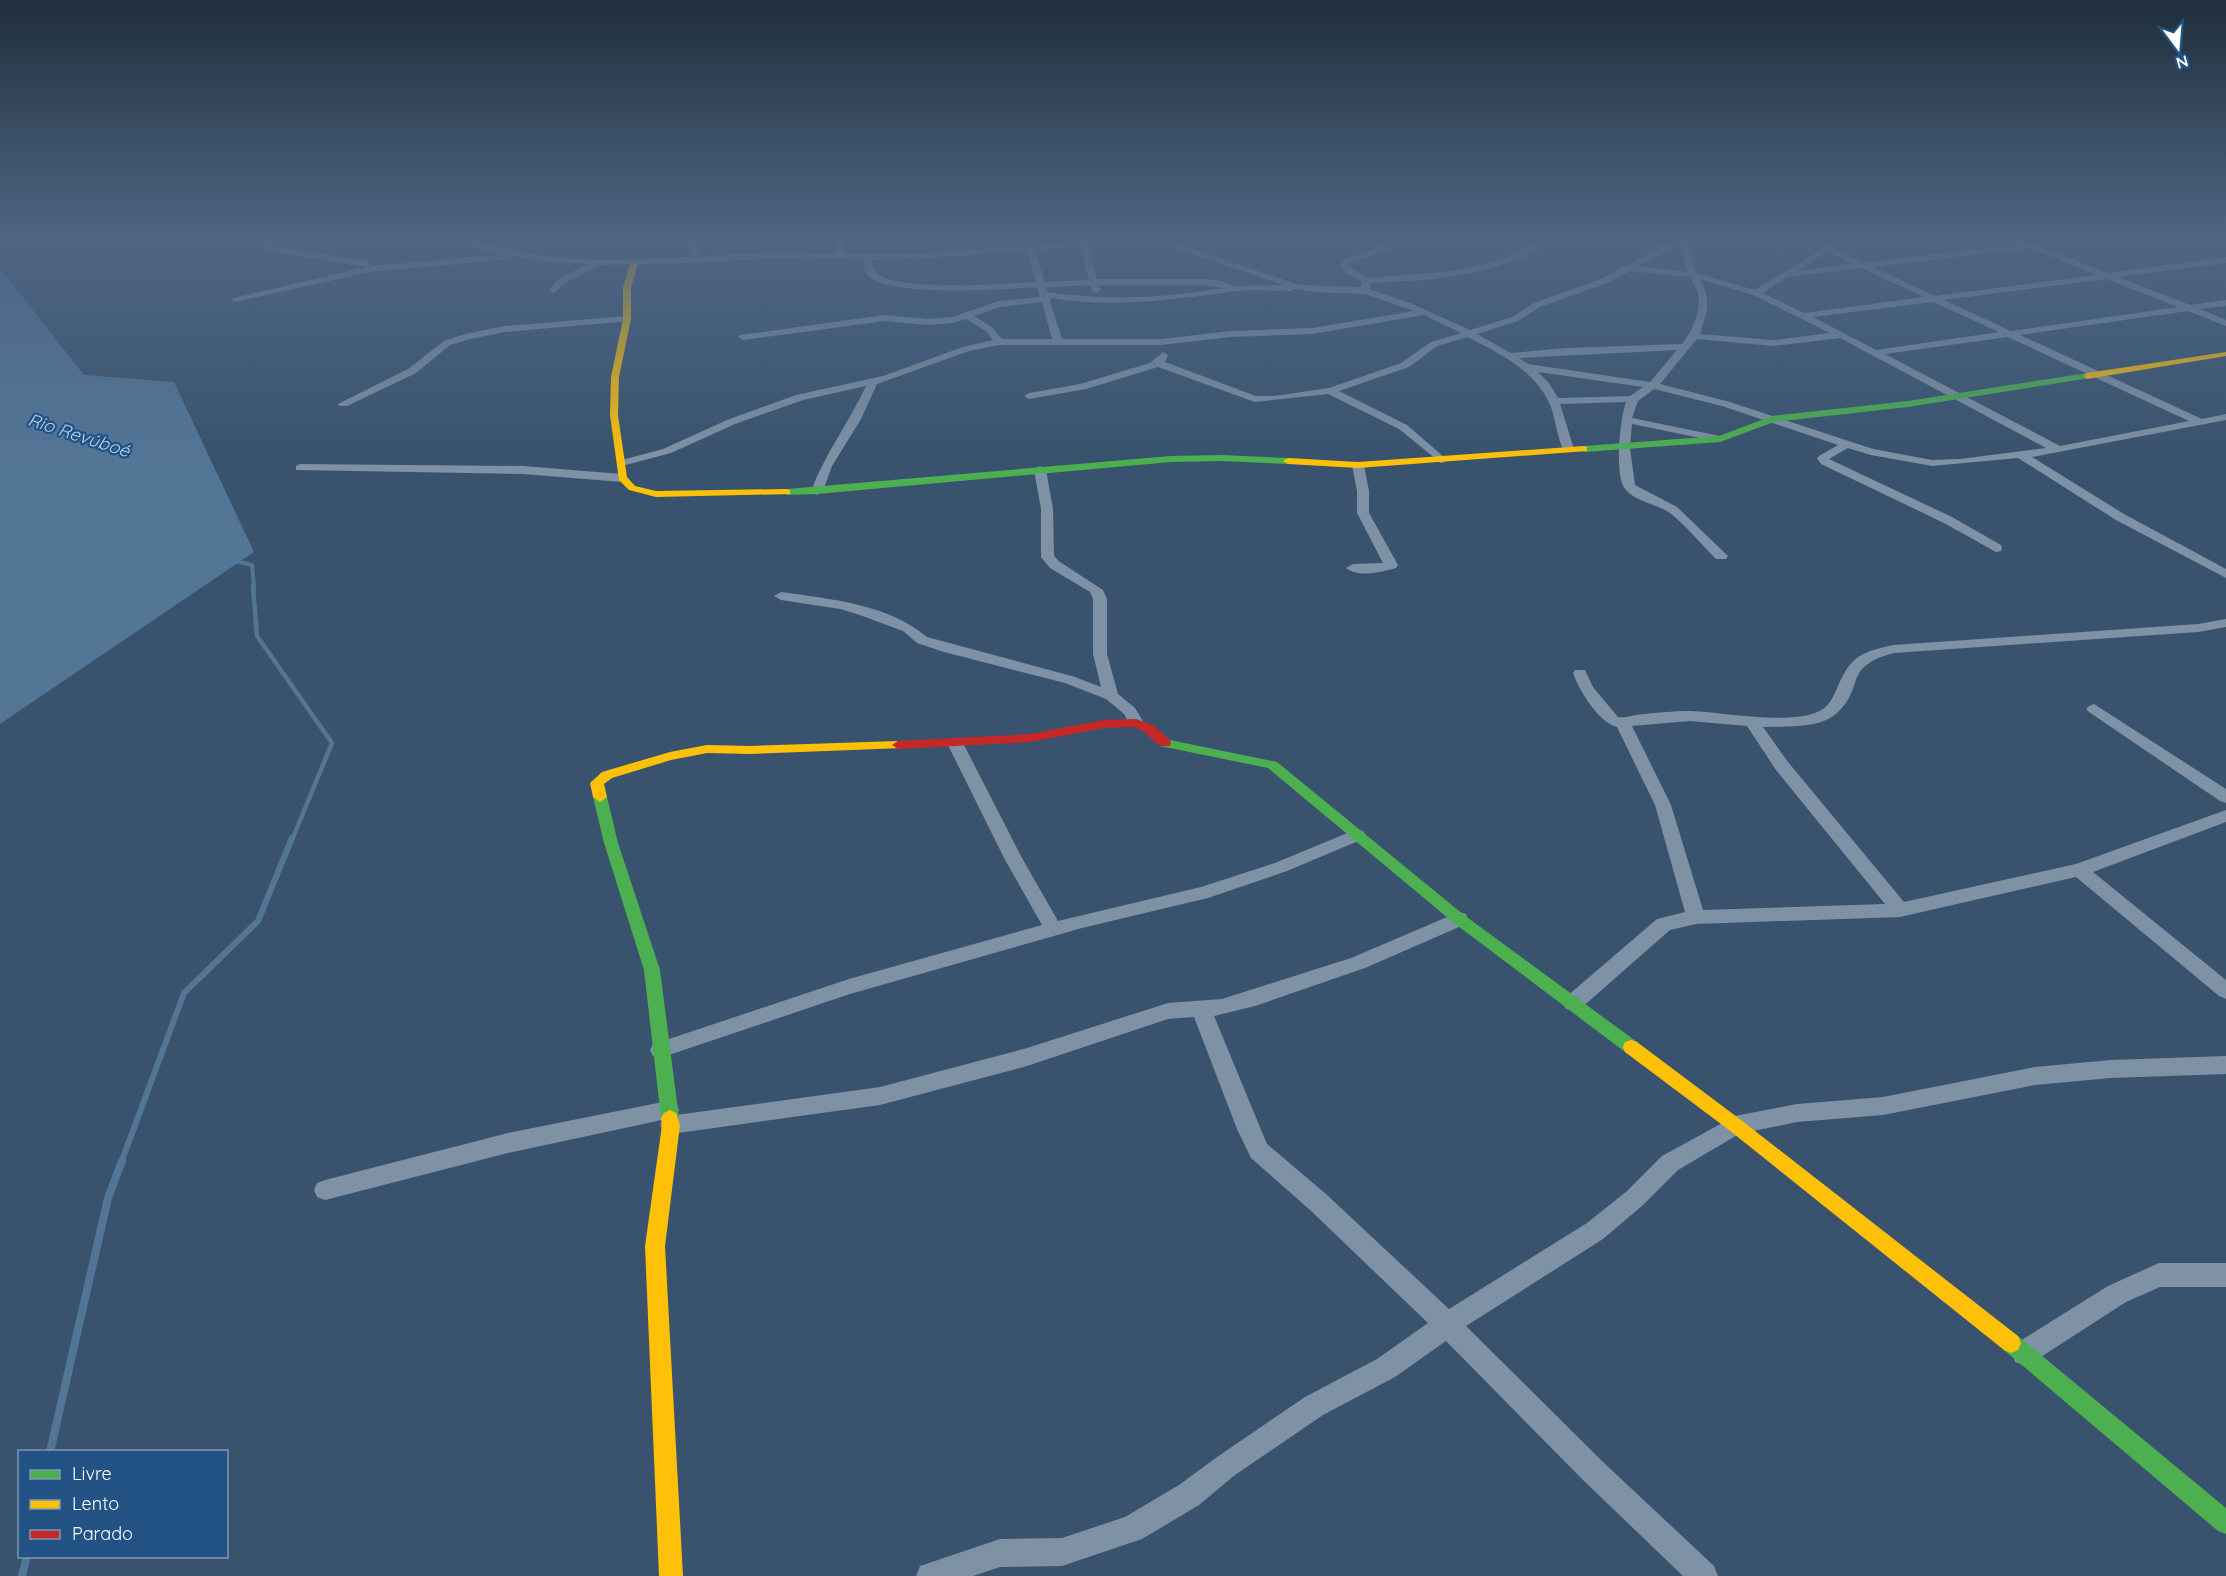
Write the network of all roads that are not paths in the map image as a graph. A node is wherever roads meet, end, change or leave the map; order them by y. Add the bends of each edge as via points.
1 (627, 310) edge
2 (980, 310) edge
3 (1049, 310) edge
4 (1415, 310) edge
5 (1530, 310) edge
6 (1703, 310) edge
7 (1790, 310) edge
8 (1851, 310) edge
9 (1960, 310) edge
10 (2179, 310) edge
11 (2194, 310) edge
12 (1422, 313) junction
13 (968, 315) junction
14 (1803, 316) junction
15 (627, 319) junction
16 (2226, 323) edge
17 (1468, 333) junction
18 (2010, 333) junction
19 (1841, 335) junction
20 (1694, 336) junction
21 (743, 337) dead end
22 (999, 342) junction
23 (1058, 342) junction
24 (1161, 342) junction
25 (1683, 347) junction
26 (1873, 353) junction
27 (2226, 354) edge
28 (1510, 356) junction
29 (1158, 363) junction
30 (1524, 367) junction
31 (2098, 374) junction
32 (873, 382) junction
33 (1652, 385) junction
34 (1330, 391) junction
35 (1029, 396) dead end
36 (1955, 397) junction
37 (1633, 399) junction
38 (1554, 401) junction
39 (343, 404) dead end
40 (2226, 417) edge
41 (1772, 419) junction
42 (1628, 420) junction
43 (2198, 422) junction
44 (1720, 439) junction
45 (1847, 444) junction
46 (1624, 448) junction
47 (1568, 449) junction
48 (2058, 450) junction
49 (2021, 455) junction
50 (1441, 460) junction
51 (1358, 465) junction
52 (300, 468) dead end
53 (1040, 470) junction
54 (622, 471) junction
55 (817, 491) junction
56 (1996, 548) dead end
57 (1721, 556) dead end
58 (1353, 567) dead end
59 (2226, 574) edge
60 (781, 596) dead end
61 (2226, 623) edge
62 (1580, 673) dead end
63 (1112, 696) junction
64 (2094, 709) dead end
65 (1752, 722) junction
66 (1136, 723) junction
67 (1623, 723) junction
68 (955, 742) junction
69 (2226, 797) edge
70 (2226, 816) edge
71 (1357, 835) junction
72 (2079, 870) junction
73 (1900, 910) junction
74 (1696, 917) junction
75 (1459, 919) junction
76 (1054, 930) junction
77 (2226, 991) edge
78 (1573, 1003) junction
79 (1201, 1009) junction
80 (660, 1050) junction
81 (2226, 1065) edge
82 (670, 1118) junction
83 (1735, 1125) junction
84 (325, 1190) dead end
85 (2226, 1275) edge
86 (1448, 1324) junction
87 (2024, 1353) junction
88 (2226, 1522) edge
89 (671, 1576) edge
90 (930, 1576) edge
91 (1704, 1576) edge

1 - 15 street
2 - 13 street
3 - 23 street
4 - 12 street
5 - 17 street via 1515,319
6 - 20 street
7 - 14 street
8 - 14 street
9 - 18 street
10 - 18 street
11 - 16 street
12 - 17 street
12 - 24 street via 1312,331
13 - 21 street via 928,322 885,318
13 - 22 street via 989,329
14 - 19 street
15 - 39 street via 505,329 468,336 447,343 412,370
15 - 54 street via 615,377 614,415
17 - 28 street
17 - 34 street via 1434,344 1404,365
18 - 26 street
18 - 31 street
19 - 20 street via 1773,343
19 - 26 street
20 - 25 street
22 - 23 street
22 - 32 street via 966,349
23 - 24 street
24 - 29 street via 1163,355
25 - 28 street
25 - 33 street
26 - 36 street
27 - 31 street
28 - 30 street
29 - 34 street via 1255,399
29 - 35 street via 1082,387
30 - 33 street
30 - 38 street via 1544,385
31 - 36 street
31 - 43 street
32 - 54 street via 800,397 731,422
32 - 55 street via 856,419 826,466
33 - 37 street
33 - 41 street
34 - 50 street via 1403,427
36 - 41 street
36 - 48 street
37 - 38 street
37 - 42 street
38 - 47 street
40 - 43 street
41 - 44 street
41 - 45 street
42 - 44 street
42 - 46 street
43 - 48 street
44 - 46 street
45 - 49 street via 1932,462
45 - 56 street via 1823,459 1825,462 1948,520
46 - 47 street
46 - 57 street via 1629,486 1673,510
47 - 50 street
48 - 49 street
49 - 59 street via 2102,506
50 - 51 street
51 - 53 street via 1222,458
51 - 58 street via 1363,513 1391,565 1376,569
52 - 54 street
53 - 55 street
53 - 63 street via 1047,509 1048,557 1096,590 1100,599 1100,654
54 - 55 street via 632,488 656,494
60 - 63 street via 862,611 908,628 922,640 1070,680
61 - 65 street via 1893,650 1867,656 1857,664 1842,698 1829,712 1800,721
62 - 67 street via 1586,688 1613,721
63 - 66 street via 1130,711
64 - 69 street
65 - 67 street via 1690,716
65 - 73 street via 1782,766
66 - 68 street via 1104,724 1030,738
66 - 71 street via 1164,743 1272,765
67 - 74 street via 1663,805
68 - 76 street
68 - 80 street via 750,750 707,748 600,779 597,783 611,843 652,970
70 - 72 street
71 - 75 street
71 - 76 street via 1281,867 1202,893
72 - 73 street
72 - 77 street
73 - 74 street
74 - 78 street via 1664,924
75 - 78 street
75 - 79 street via 1358,963 1255,998
76 - 80 street via 849,987
78 - 83 street
79 - 82 street via 1168,1011 1028,1057 880,1096
79 - 86 street via 1259,1151
80 - 82 street
81 - 83 street via 2035,1076 1883,1106 1797,1113
82 - 84 street via 508,1143
82 - 89 street via 655,1246
83 - 86 street via 1670,1163 1595,1231
83 - 87 street
85 - 87 street via 2159,1275 2117,1294
86 - 90 street via 1386,1368 1314,1406 1189,1495 1132,1529 1062,1552 1000,1553
86 - 91 street
87 - 88 street

